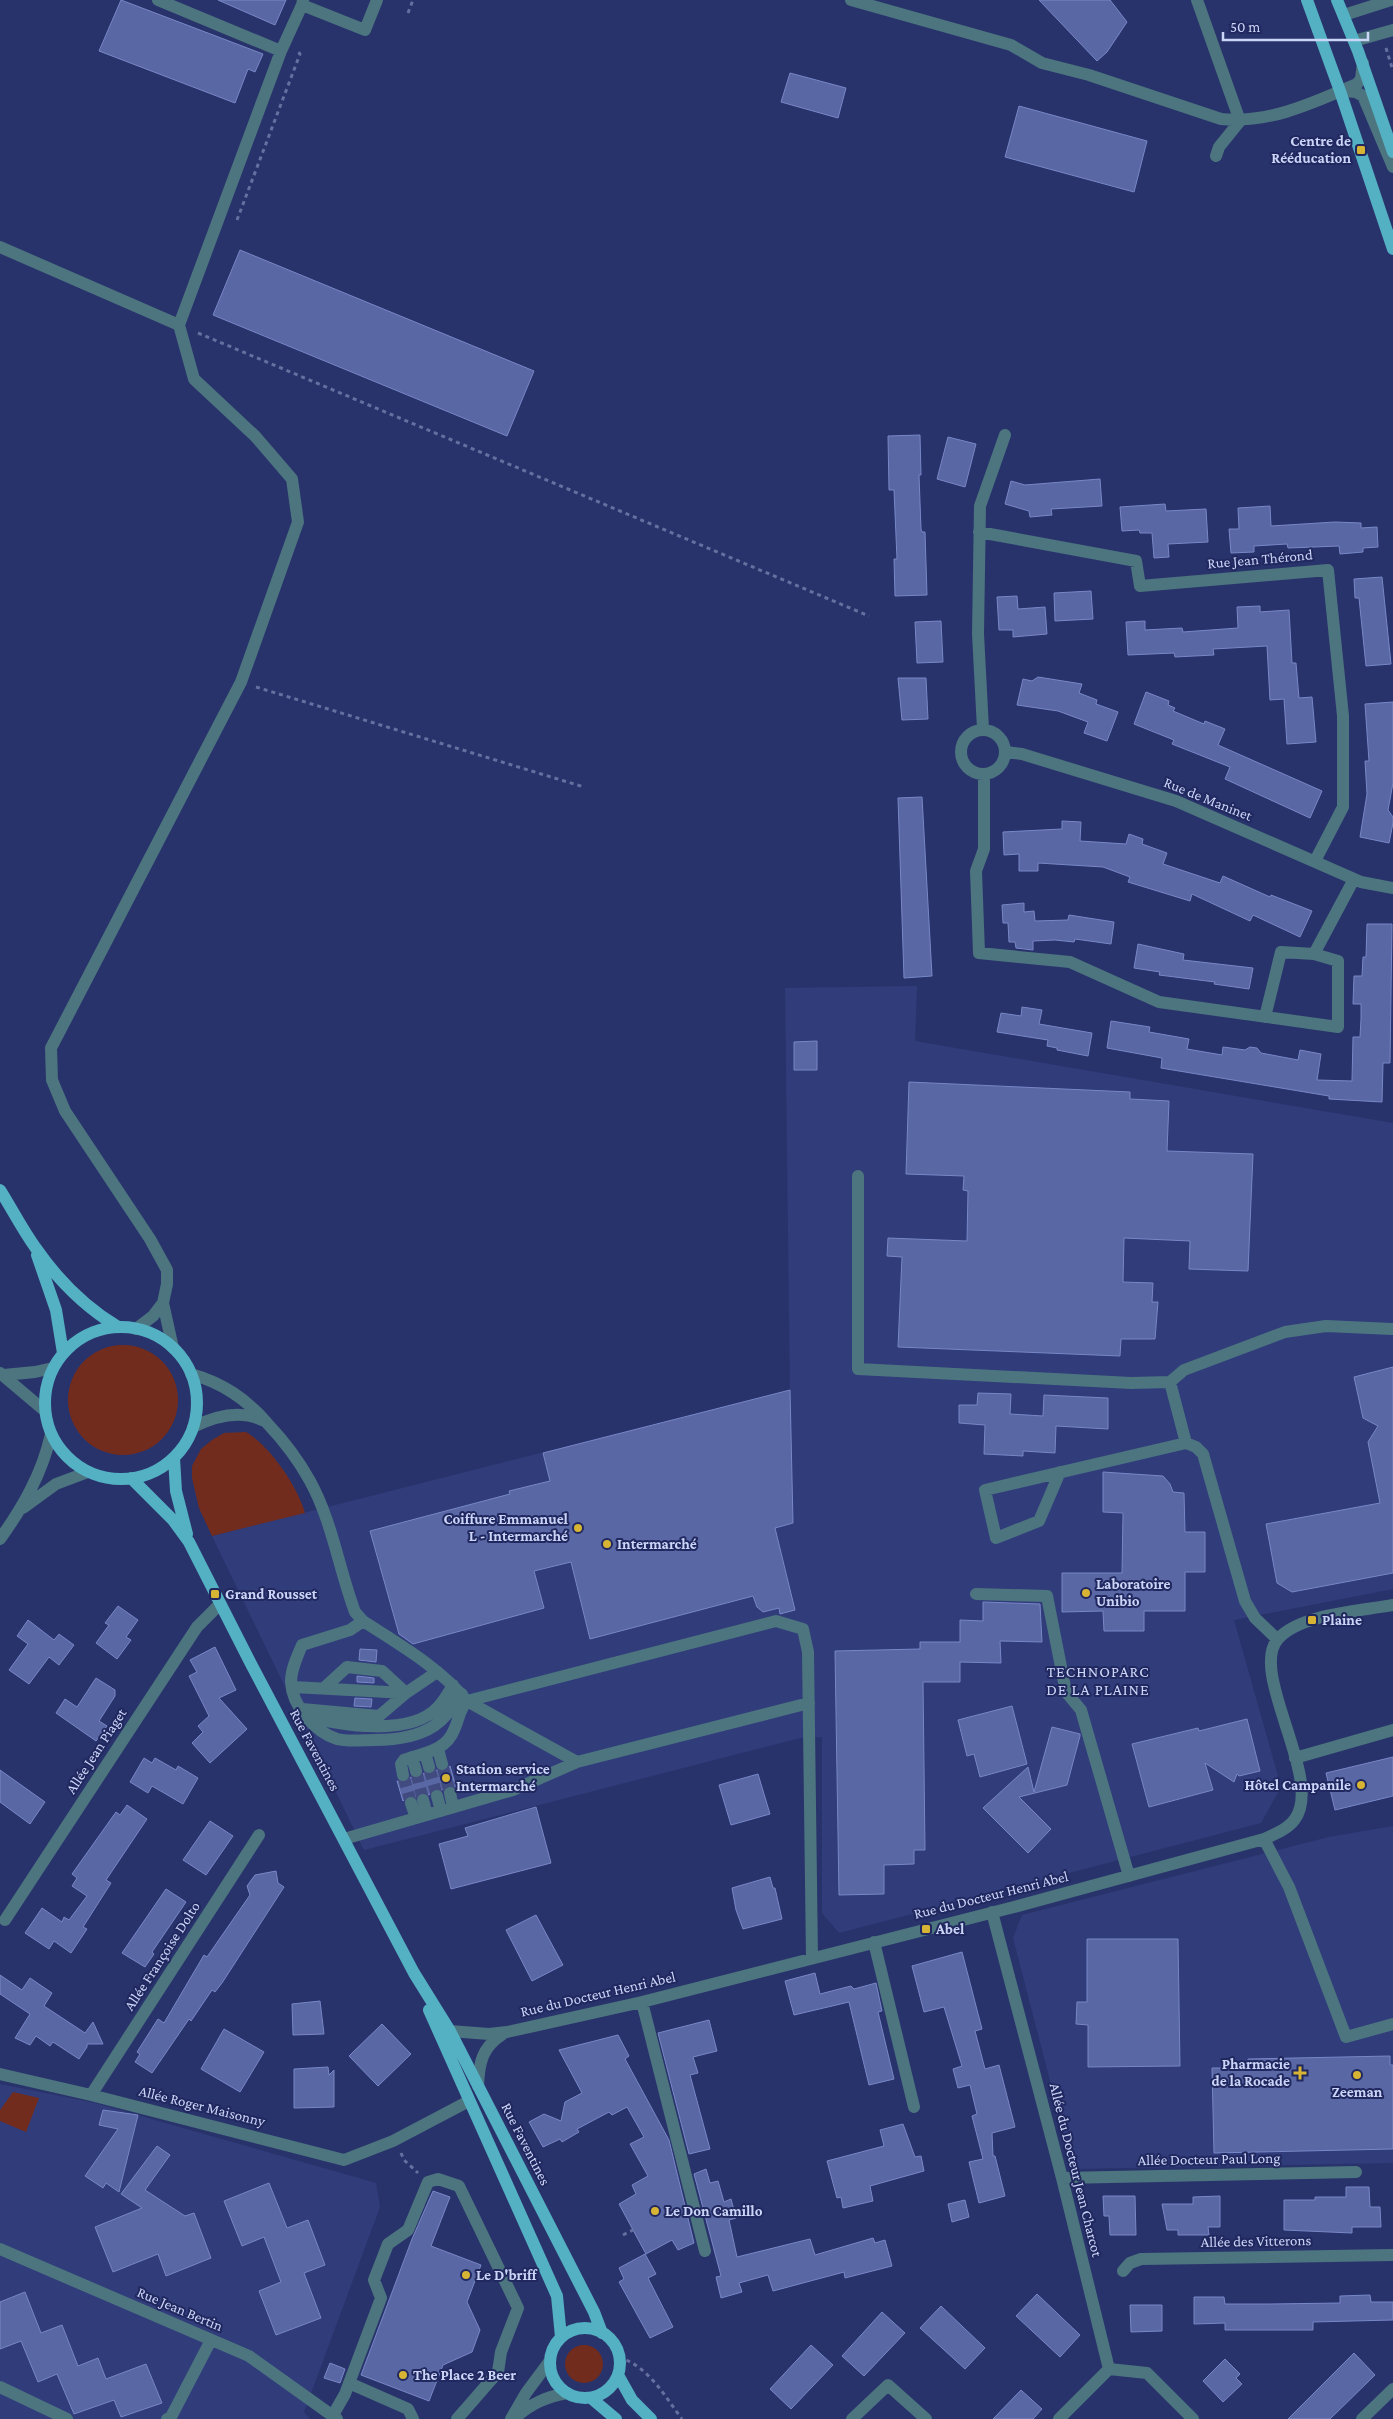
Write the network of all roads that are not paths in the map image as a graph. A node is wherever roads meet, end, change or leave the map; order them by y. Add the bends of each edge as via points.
1 (158, 0) edge
2 (377, 0) edge
3 (851, 0) edge
4 (1197, 0) edge
5 (1307, 0) edge
6 (1337, 0) edge
7 (1391, 0) edge
8 (303, 3) edge
9 (1344, 14) junction
10 (1387, 32) edge
11 (1354, 41) junction
12 (281, 51) junction
13 (1362, 63) junction
14 (1340, 91) junction
15 (1240, 121) junction
16 (1393, 152) edge
17 (1216, 156) dead end
18 (1393, 167) edge
19 (0, 247) edge
20 (1393, 249) edge
21 (179, 325) junction
22 (1004, 435) dead end
23 (979, 532) junction
24 (983, 730) junction
25 (1006, 752) junction
26 (984, 775) junction
27 (1315, 861) junction
28 (1354, 879) junction
29 (1393, 888) edge
30 (1314, 954) junction
31 (1266, 1017) junction
32 (858, 1176) dead end
33 (0, 1190) edge
34 (35, 1248) junction
35 (163, 1303) junction
36 (118, 1327) junction
37 (136, 1328) junction
38 (1392, 1329) edge
39 (173, 1348) junction
40 (63, 1353) junction
41 (53, 1368) junction
42 (2, 1374) edge
43 (191, 1374) junction
44 (1170, 1382) junction
45 (45, 1411) junction
46 (267, 1423) junction
47 (193, 1427) junction
48 (51, 1434) junction
49 (1186, 1442) junction
50 (174, 1458) junction
51 (88, 1472) junction
52 (1060, 1472) junction
53 (131, 1478) junction
54 (21, 1510) junction
55 (0, 1539) edge
56 (189, 1542) junction
57 (976, 1594) dead end
58 (220, 1604) junction
59 (1393, 1605) edge
60 (363, 1620) junction
61 (1277, 1639) junction
62 (437, 1672) junction
63 (293, 1687) junction
64 (324, 1688) junction
65 (406, 1693) junction
66 (461, 1693) junction
67 (808, 1703) junction
68 (302, 1711) junction
69 (1393, 1730) edge
70 (438, 1749) junction
71 (425, 1753) junction
72 (412, 1757) junction
73 (1295, 1758) junction
74 (577, 1762) junction
75 (442, 1764) tunnel mouth
76 (429, 1768) tunnel mouth
77 (416, 1771) tunnel mouth
78 (403, 1775) tunnel mouth
79 (450, 1793) tunnel mouth
80 (437, 1796) tunnel mouth
81 (417, 1802) tunnel mouth
82 (453, 1807) junction
83 (440, 1811) junction
84 (422, 1816) junction
85 (259, 1835) dead end
86 (344, 1839) junction
87 (1264, 1839) junction
88 (1129, 1876) junction
89 (992, 1912) junction
90 (5, 1920) dead end
91 (874, 1942) junction
92 (812, 1958) junction
93 (414, 1974) junction
94 (642, 2002) junction
95 (1393, 2024) edge
96 (450, 2031) junction
97 (507, 2032) junction
98 (0, 2074) edge
99 (478, 2086) junction
100 (92, 2094) junction
101 (468, 2101) junction
102 (914, 2107) dead end
103 (1356, 2172) dead end
104 (1062, 2178) junction
105 (0, 2249) edge
106 (705, 2251) dead end
107 (1393, 2255) edge
108 (1123, 2271) dead end
109 (602, 2333) junction
110 (561, 2337) junction
111 (211, 2340) junction
112 (549, 2362) junction
113 (1109, 2369) junction
114 (618, 2375) junction
115 (349, 2384) junction
116 (0, 2387) edge
117 (1393, 2389) edge
118 (567, 2393) junction
119 (591, 2398) junction
120 (335, 2417) edge
121 (68, 2419) edge
122 (167, 2419) edge
123 (413, 2419) edge
124 (457, 2419) edge
125 (512, 2419) edge
126 (616, 2419) edge
127 (651, 2419) edge
128 (852, 2419) edge
129 (926, 2419) edge
130 (1059, 2419) edge
131 (1193, 2419) edge
132 (1362, 2419) edge

1 - 12 street
2 - 8 street via 365,30
3 - 15 street via 1011,45 1042,63 1089,75 1221,119
4 - 15 street
5 - 14 main road
6 - 9 main road
7 - 9 street
8 - 12 street
9 - 11 main road
10 - 11 street
11 - 13 main road
12 - 21 street
13 - 14 street via 1361,79
13 - 16 main road
14 - 15 street via 1267,118
14 - 18 street via 1363,96
14 - 20 main road
15 - 17 street via 1219,146
19 - 21 street
21 - 35 street via 194,379 255,436 292,480 298,522 241,682 51,1048 52,1080 64,1111 150,1239 167,1270
22 - 23 street via 980,506
23 - 24 street via 978,634
23 - 27 street, Rue Jean Thérond via 1136,561 1140,586 1328,570 1343,716 1343,807
24 - 25 street via 999,736
24 - 26 street via 967,736 960,753 967,769
25 - 26 street via 1000,768
25 - 27 street, Rue de Maninet via 1022,754 1176,801
26 - 31 street via 984,849 976,871 978,953 1070,962 1159,1002
27 - 28 street, Rue de Maninet
28 - 29 street, Rue de Maninet
28 - 30 street
30 - 31 street via 1281,952
30 - 31 street via 1338,961 1338,1027
32 - 44 street via 858,1369 1131,1383
33 - 34 main road
34 - 36 main road via 80,1300
34 - 40 main road via 56,1310
35 - 37 street via 153,1316
35 - 39 street
36 - 37 main road
36 - 40 main road via 97,1330
37 - 39 main road via 156,1335
38 - 44 street via 1326,1326 1286,1332 1184,1370
39 - 43 main road
40 - 41 main road
41 - 42 street
41 - 45 main road via 45,1389
42 - 45 street
43 - 46 street via 241,1397
43 - 47 main road via 196,1400
44 - 49 street
45 - 48 main road
46 - 47 street via 248,1414 240,1414 209,1419
46 - 60 street via 296,1458 311,1483 355,1612
47 - 50 main road
48 - 51 main road via 66,1456
48 - 54 street via 46,1457
49 - 52 street
49 - 61 street via 1203,1454 1245,1601 1255,1618
50 - 53 main road via 154,1471
50 - 56 main road, Rue Faventines via 176,1490
51 - 53 main road via 109,1478
51 - 54 street via 56,1484
52 - 52 street via 985,1490 996,1538 1039,1521
53 - 56 main road, Rue Faventines via 173,1520
54 - 55 street
56 - 58 main road, Rue Faventines
57 - 88 street via 1046,1596 1066,1692 1081,1710
58 - 86 main road, Rue Faventines
58 - 90 street, Allée Jean Piaget via 196,1627
59 - 61 street via 1312,1620
60 - 62 street
60 - 63 street via 350,1630 302,1645 294,1663
61 - 73 street, Rue du Docteur Henri Abel via 1271,1664
62 - 65 street
62 - 66 street
63 - 64 street
63 - 68 street
64 - 65 street
64 - 65 street via 347,1667 382,1671
65 - 68 street via 379,1716
66 - 67 street via 776,1621 803,1629 808,1652
66 - 68 street via 420,1719 400,1726 320,1720
66 - 70 street via 462,1708 452,1735
66 - 74 street
67 - 74 street
67 - 92 street
69 - 73 street
70 - 71 street
70 - 75 street
71 - 72 street
71 - 76 street
72 - 77 street
72 - 78 street via 401,1764
73 - 87 street, Rue du Docteur Henri Abel via 1302,1793 1299,1812 1281,1831
74 - 82 street via 513,1790
79 - 82 street
80 - 83 street
81 - 84 street
82 - 83 street
83 - 84 street
84 - 86 street
85 - 100 street, Allée Françoise Dolto
86 - 93 main road, Rue Faventines
87 - 88 street, Rue du Docteur Henri Abel
87 - 95 street via 1289,1887 1346,2037
88 - 89 street, Rue du Docteur Henri Abel
89 - 91 street, Rue du Docteur Henri Abel
89 - 104 street, Allée du Docteur Jean Charcot
91 - 92 street, Rue du Docteur Henri Abel
91 - 102 street
92 - 94 street, Rue du Docteur Henri Abel
93 - 96 main road, Rue Faventines
93 - 101 main road, Rue Faventines
94 - 97 street, Rue du Docteur Henri Abel
94 - 106 street
96 - 97 street, Rue du Docteur Henri Abel
96 - 99 main road, Rue Faventines
97 - 99 street, Rue du Docteur Henri Abel via 493,2040 484,2052 479,2062
98 - 100 street, Allée Roger Maisonny
99 - 109 main road, Rue Faventines
100 - 101 street, Allée Roger Maisonny via 344,2160 394,2140
101 - 110 main road, Rue Faventines via 557,2296
103 - 104 street, Allée Docteur Paul Long
104 - 113 street, Allée du Docteur Jean Charcot
105 - 111 street, Rue Jean Bertin
107 - 108 street, Allée des Vitterons via 1141,2259 1130,2263
109 - 110 main road via 582,2328
109 - 114 main road, Rue Faventines via 610,2339 619,2356
110 - 112 main road via 551,2352
111 - 120 street, Rue Jean Bertin via 249,2356
111 - 122 street via 171,2417
112 - 118 main road via 554,2380
112 - 125 street
113 - 130 street
113 - 131 street via 1147,2372
114 - 119 main road via 607,2390
114 - 127 main road via 632,2400
115 - 120 street
115 - 123 street via 408,2409
115 - 124 street via 381,2298 374,2280 388,2244 408,2230 428,2182 438,2179 460,2186 518,2308 501,2352 498,2372
116 - 121 street
117 - 132 street
118 - 119 main road via 578,2398
118 - 125 street via 531,2404
119 - 126 main road
128 - 129 street via 888,2385

